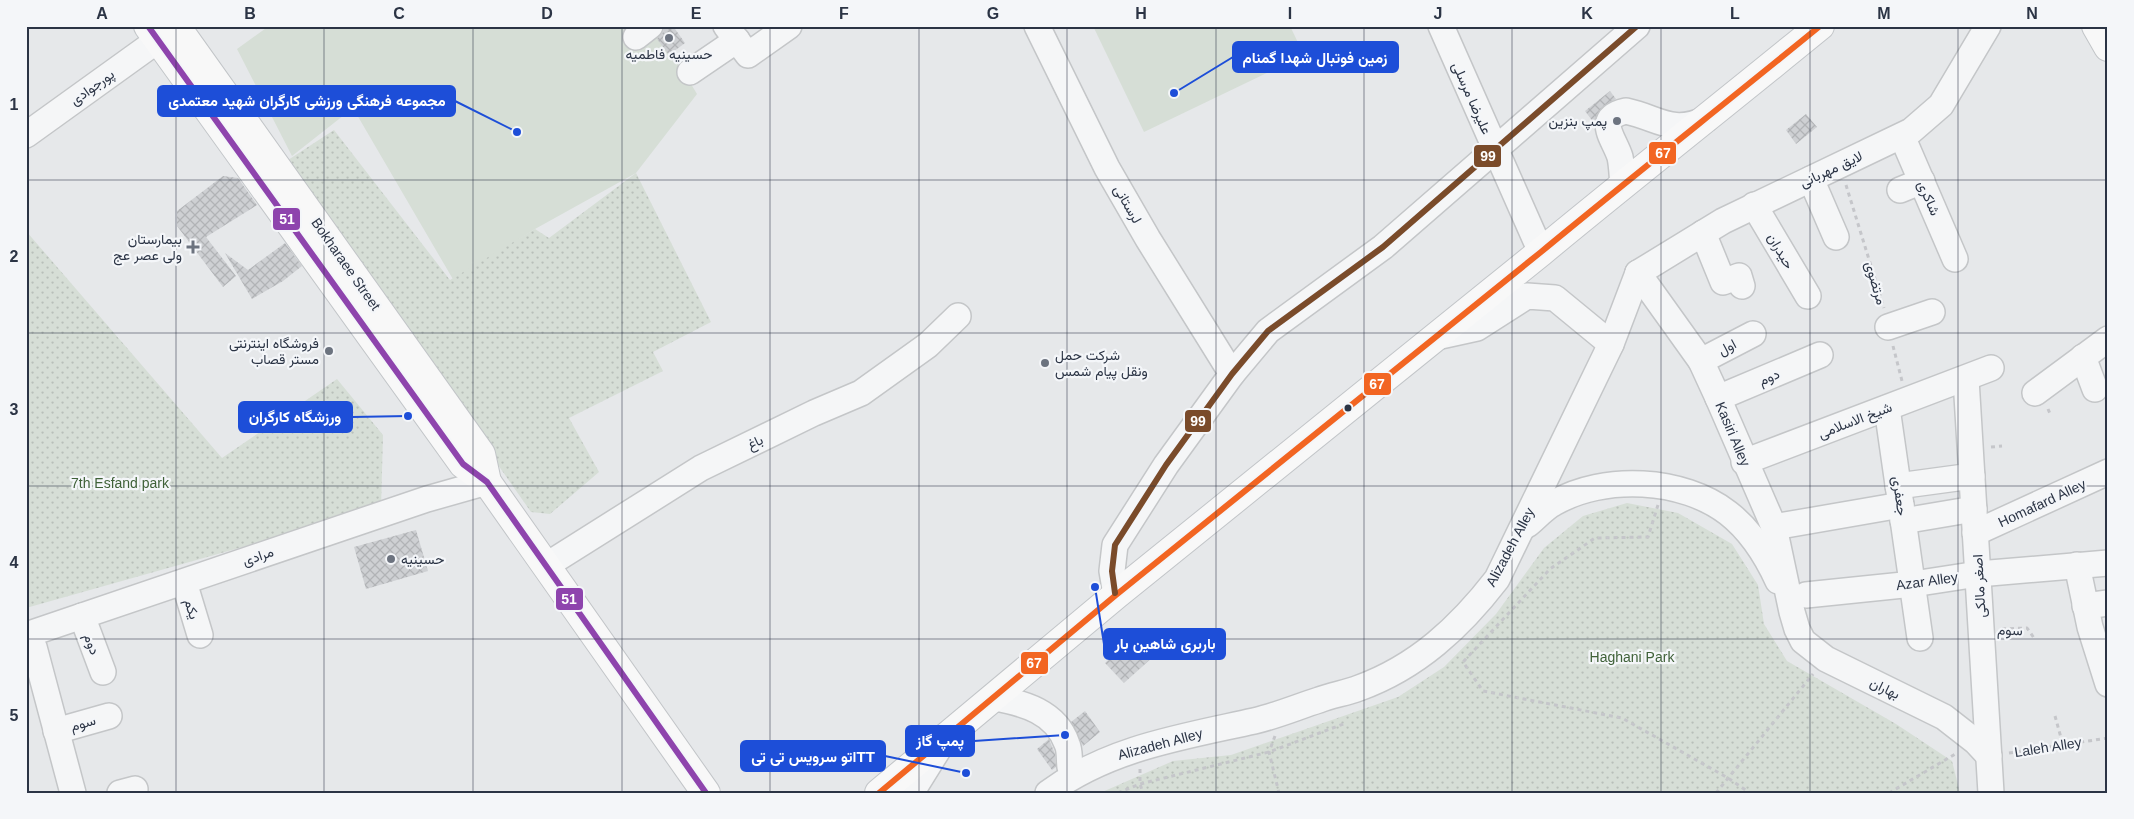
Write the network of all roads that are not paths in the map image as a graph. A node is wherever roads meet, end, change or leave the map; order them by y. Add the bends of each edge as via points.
1 (789, 26) edge
2 (1037, 26) edge
3 (1441, 26) edge
4 (1637, 26) edge
5 (1820, 26) edge
6 (1988, 26) edge
7 (2096, 26) edge
8 (161, 31) edge
9 (737, 40) edge
10 (2108, 47) edge
11 (690, 72) dead end
12 (1708, 118) junction
13 (26, 135) edge
14 (1902, 136) junction
15 (1495, 148) junction
16 (1811, 179) junction
17 (1623, 185) junction
18 (1754, 205) junction
19 (1703, 233) junction
20 (1836, 237) dead end
21 (1541, 252) junction
22 (1955, 259) dead end
23 (1638, 273) junction
24 (1742, 286) dead end
25 (1808, 296) dead end
26 (1932, 312) dead end
27 (958, 316) dead end
28 (1888, 326) road end
29 (1753, 334) dead end
30 (1436, 337) junction
31 (2108, 339) edge
32 (1611, 344) junction
33 (1820, 355) dead end
34 (2083, 357) junction
35 (1701, 361) junction
36 (1991, 368) dead end
37 (1232, 374) junction
38 (1966, 379) junction
39 (2095, 389) dead end
40 (2035, 393) dead end
41 (1718, 398) junction
42 (1898, 405) junction
43 (1744, 462) junction
44 (2108, 472) edge
45 (1972, 476) junction
46 (487, 482) junction
47 (1901, 504) junction
48 (1975, 521) junction
49 (1774, 527) junction
50 (1522, 530) junction
51 (2108, 563) edge
52 (2077, 565) junction
53 (547, 566) junction
54 (1978, 574) junction
55 (184, 582) junction
56 (1913, 584) junction
57 (1116, 595) junction
58 (1799, 603) junction
59 (2096, 604) edge
60 (82, 616) junction
61 (200, 636) dead end
62 (1920, 638) dead end
63 (30, 639) edge
64 (103, 672) dead end
65 (2108, 684) edge
66 (994, 698) junction
67 (109, 716) dead end
68 (56, 731) junction
69 (946, 737) junction
70 (1982, 749) junction
71 (1070, 767) dead end
72 (73, 793) edge
73 (706, 793) edge
74 (879, 793) edge
75 (911, 793) edge
76 (1048, 793) edge
77 (1991, 793) edge

1 - 9 street
2 - 37 street, لرستانی via 1107,168
3 - 15 street, علیرضا مرسلی
4 - 15 street
5 - 12 main road
6 - 14 street, لایق مهربانی via 1941,105
7 - 10 main road
8 - 13 street, پورجوادی
8 - 46 main road, Bokharaee Street via 201,81 464,464
9 - 11 street
12 - 17 main road
12 - 17 street via 1678,127 1626,111 1609,120 1607,126 1620,158
14 - 16 street, لایق مهربانی
14 - 22 street, شاکری via 1911,186
15 - 21 street, علیرضا مرسلی
15 - 37 street via 1383,247 1268,331
16 - 18 street, لایق مهربانی
16 - 20 street
17 - 21 main road
18 - 19 street, لایق مهربانی
18 - 25 street, حیدران
19 - 23 street, لایق مهربانی
19 - 24 street via 1723,282 1739,276
21 - 30 main road
23 - 32 street, Alizadeh Alley
23 - 35 street, Kasiri Alley
26 - 28 street
27 - 53 street, باغ via 928,345 861,393 701,468
29 - 35 street, اول
30 - 32 street via 1477,328 1527,296 1555,298
30 - 57 main road
31 - 34 street
32 - 50 street, Alizadeh Alley
33 - 41 street, دوم
34 - 39 street
34 - 40 street
35 - 41 street, Kasiri Alley
36 - 38 street, شیخ الاسلامی
37 - 57 street via 1166,465 1115,545 1112,571
38 - 42 street, شیخ الاسلامی
38 - 45 street, اصغر مالکی
41 - 43 street, Kasiri Alley
42 - 43 street, شیخ الاسلامی
42 - 47 street, جعفری
43 - 49 street, Kasiri Alley
44 - 48 street, Homafard Alley
45 - 47 street
45 - 48 street, اصغر مالکی
46 - 53 main road, Bokharaee Street
46 - 55 street, مرادی via 427,499
47 - 48 street, Homafard Alley
47 - 49 street
47 - 56 street, جعفری
48 - 54 street, اصغر مالکی
49 - 58 street, Kasiri Alley
50 - 58 street via 1553,503 1572,495 1619,484 1686,491 1729,514 1756,544
50 - 76 street, Alizadeh Alley via 1497,579 1475,607 1423,655 1381,679 1282,713 1124,752
51 - 52 street, Azar Alley
52 - 54 street, Azar Alley
52 - 59 street
53 - 73 main road, Bokharaee Street
54 - 56 street, Azar Alley
54 - 70 street, اصغر مالکی
55 - 60 street, مرادی
55 - 61 street, یکم
56 - 58 street, Azar Alley
56 - 62 street, جعفری
57 - 66 main road
58 - 70 street, بهاران via 1797,629 1803,641 1826,659 1944,717
59 - 65 street
60 - 63 street, مرادی
60 - 64 street, دوم
63 - 68 street, مرادی
66 - 69 main road
66 - 71 street via 1015,701 1054,722 1068,745
67 - 68 street, سوم
68 - 72 street, مرادی
69 - 74 main road
69 - 75 street
70 - 77 street, اصغر مالکی

